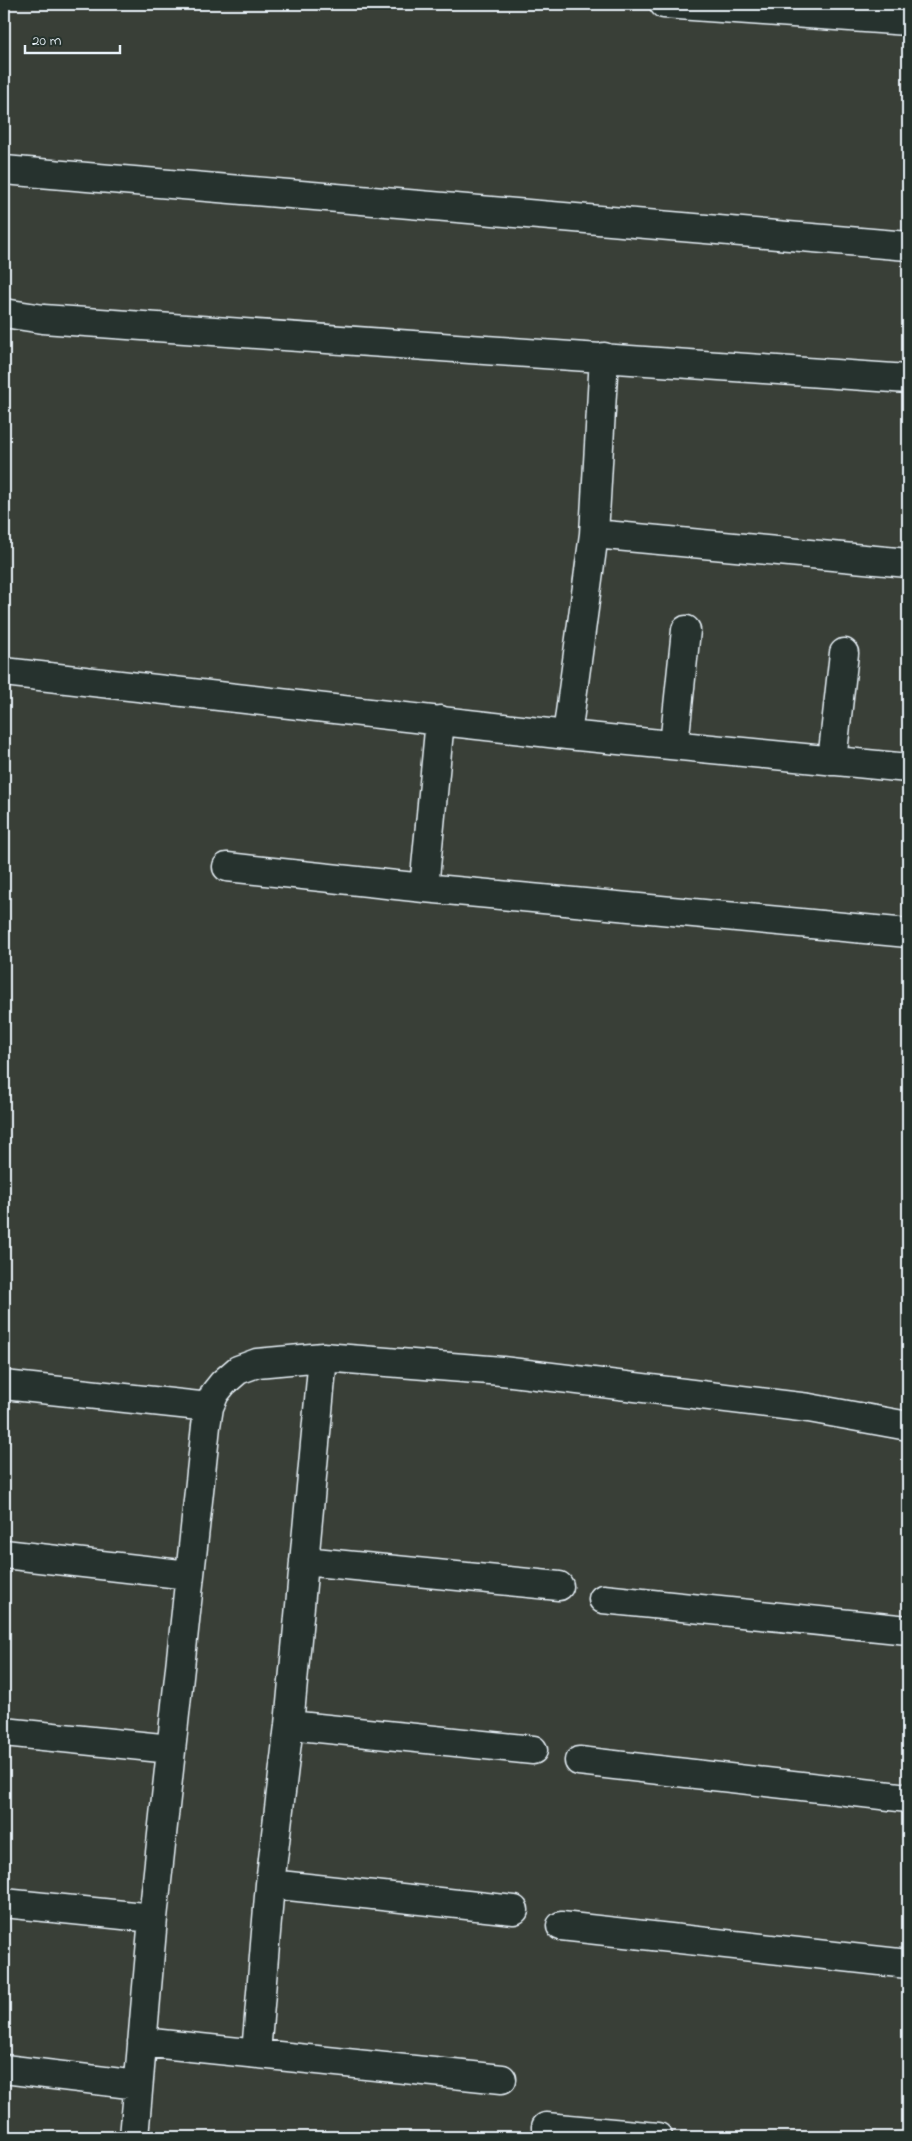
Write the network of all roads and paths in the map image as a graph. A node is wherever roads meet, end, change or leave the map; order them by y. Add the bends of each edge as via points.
1 (664, 4) edge
2 (908, 21) edge
3 (4, 170) edge
4 (908, 246) edge
5 (4, 313) edge
6 (604, 357) junction
7 (908, 379) edge
8 (594, 534) junction
9 (908, 563) edge
10 (686, 630) dead end
11 (844, 653) dead end
12 (4, 672) edge
13 (440, 720) junction
14 (568, 734) junction
15 (674, 745) junction
16 (832, 760) junction
17 (908, 768) edge
18 (227, 867) dead end
19 (424, 888) junction
20 (908, 934) edge
21 (324, 1357) junction
22 (4, 1385) edge
23 (209, 1407) junction
24 (908, 1426) edge
25 (4, 1554) edge
26 (304, 1561) junction
27 (189, 1575) junction
28 (559, 1586) dead end
29 (603, 1599) dead end
30 (908, 1630) edge
31 (289, 1725) junction
32 (4, 1732) edge
33 (171, 1749) junction
34 (533, 1750) dead end
35 (579, 1761) dead end
36 (908, 1798) edge
37 (270, 1884) junction
38 (4, 1903) edge
39 (514, 1910) dead end
40 (153, 1918) junction
41 (561, 1926) dead end
42 (908, 1964) edge
43 (142, 2042) junction
44 (256, 2053) junction
45 (4, 2070) edge
46 (502, 2079) dead end
47 (138, 2085) junction
48 (546, 2127) dead end
49 (134, 2137) edge
50 (658, 2137) edge

1 - 2 street
3 - 4 street
5 - 6 street via 43,319
6 - 7 street
6 - 8 street
8 - 9 street
8 - 14 street
10 - 15 street
11 - 16 street
12 - 13 street
13 - 14 street
13 - 19 street
14 - 15 street
15 - 16 street
16 - 17 street
18 - 19 street
19 - 20 street
21 - 23 street via 257,1363 238,1370 222,1383
21 - 24 street via 512,1372 809,1408
21 - 26 street
22 - 23 street
23 - 27 street
25 - 27 street
26 - 28 street
26 - 31 street
27 - 33 street
29 - 30 street
31 - 34 street
31 - 37 street
32 - 33 street
33 - 40 street
35 - 36 street
37 - 39 street
37 - 44 street
38 - 40 street
40 - 43 street
41 - 42 street
43 - 44 street
43 - 47 street
44 - 46 street
45 - 47 street
47 - 49 street
48 - 50 street

